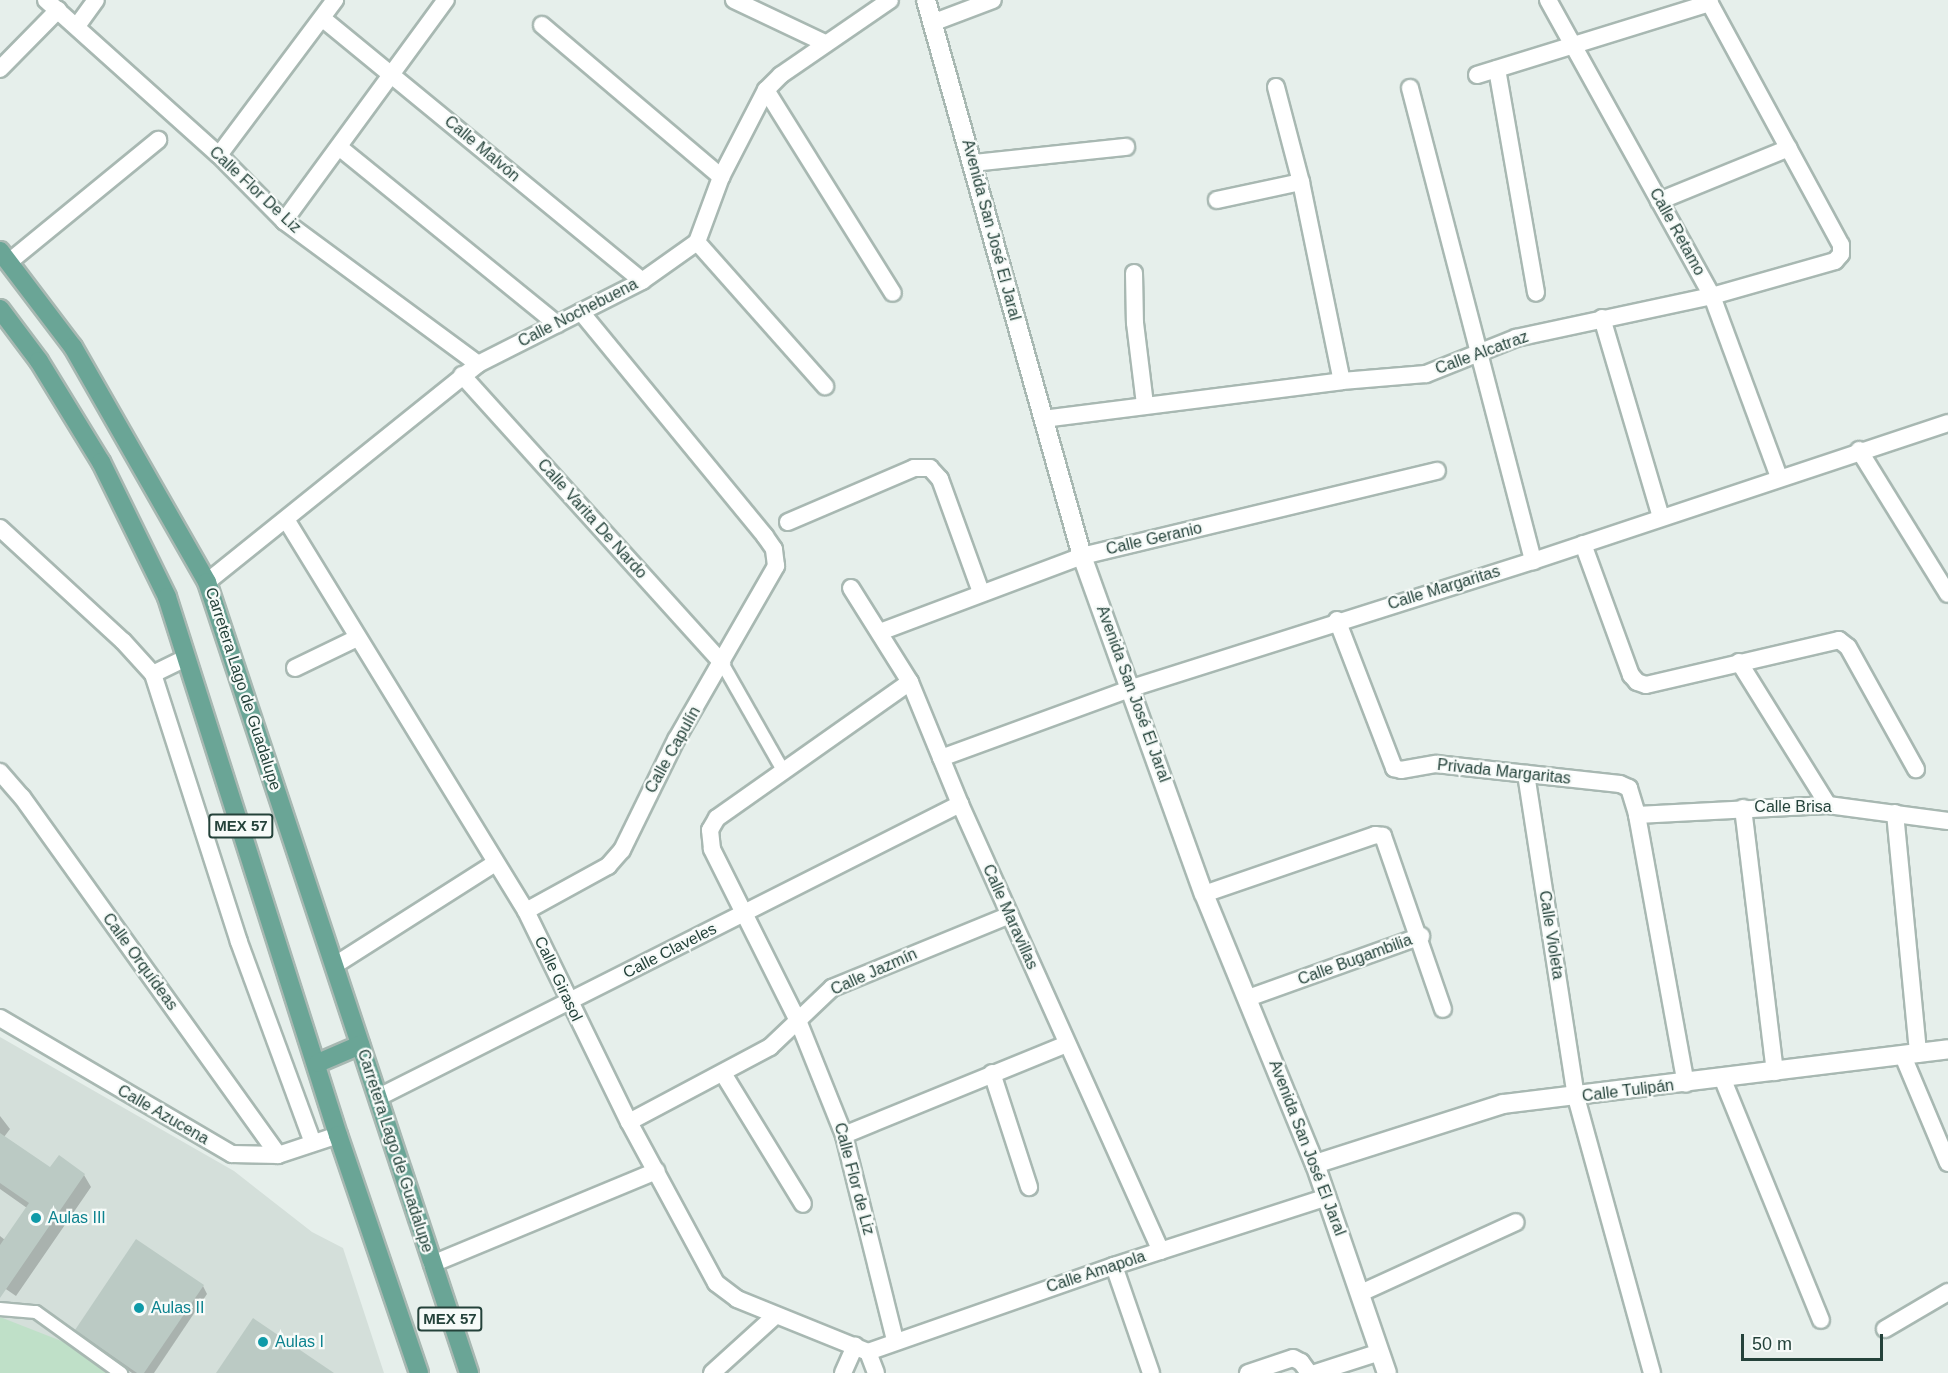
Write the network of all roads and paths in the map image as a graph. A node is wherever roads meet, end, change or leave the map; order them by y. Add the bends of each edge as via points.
1 (96, 0) edge
2 (335, 0) edge
3 (446, 0) edge
4 (734, 0) edge
5 (890, 0) edge
6 (926, 0) edge
7 (993, 0) edge
8 (1548, 0) edge
9 (1709, 2) edge
10 (52, 5) edge
11 (322, 18) junction
12 (932, 23) junction
13 (542, 25) dead end
14 (77, 26) junction
15 (825, 43) junction
16 (1574, 46) junction
17 (0, 69) edge
18 (1497, 69) junction
19 (393, 75) junction
20 (1478, 75) dead end
21 (1276, 87) dead end
22 (1410, 88) dead end
23 (766, 90) junction
24 (158, 141) dead end
25 (339, 147) junction
26 (1126, 147) dead end
27 (1789, 148) junction
28 (219, 155) junction
29 (973, 163) junction
30 (721, 177) junction
31 (1301, 182) junction
32 (1217, 200) dead end
33 (1659, 201) junction
34 (284, 221) junction
35 (697, 242) junction
36 (4, 257) edge
37 (1134, 273) dead end
38 (642, 281) junction
39 (893, 293) dead end
40 (1536, 293) dead end
41 (1712, 296) junction
42 (0, 309) edge
43 (581, 312) junction
44 (1602, 318) junction
45 (557, 324) junction
46 (1477, 354) junction
47 (478, 364) junction
48 (462, 375) junction
49 (1342, 381) junction
50 (825, 386) dead end
51 (1145, 405) junction
52 (1043, 419) junction
53 (1948, 423) edge
54 (1859, 450) junction
55 (1437, 471) dead end
56 (1779, 477) junction
57 (1660, 517) junction
58 (286, 521) junction
59 (788, 522) dead end
60 (0, 528) edge
61 (1583, 544) junction
62 (1082, 556) junction
63 (1533, 561) junction
64 (207, 582) junction
65 (851, 588) dead end
66 (981, 592) junction
67 (1948, 594) edge
68 (1337, 620) junction
69 (880, 632) junction
70 (357, 638) junction
71 (186, 658) junction
72 (722, 663) junction
73 (1739, 663) junction
74 (295, 668) dead end
75 (153, 674) junction
76 (910, 682) junction
77 (1132, 688) junction
78 (941, 758) junction
79 (1916, 769) dead end
80 (0, 772) edge
81 (784, 772) junction
82 (1526, 774) junction
83 (960, 804) junction
84 (1828, 805) junction
85 (1743, 808) junction
86 (1895, 813) junction
87 (1637, 815) junction
88 (1948, 820) edge
89 (495, 863) junction
90 (1204, 894) junction
91 (526, 910) junction
92 (743, 914) junction
93 (1010, 915) junction
94 (1421, 936) junction
95 (335, 965) junction
96 (1248, 998) junction
97 (568, 1003) junction
98 (1443, 1009) dead end
99 (0, 1018) edge
100 (799, 1023) junction
101 (1067, 1044) junction
102 (360, 1045) junction
103 (1948, 1049) edge
104 (1910, 1055) junction
105 (318, 1063) junction
106 (1775, 1072) junction
107 (992, 1073) junction
108 (724, 1075) junction
109 (1723, 1080) junction
110 (1686, 1084) junction
111 (379, 1097) junction
112 (1576, 1097) junction
113 (629, 1122) junction
114 (338, 1135) junction
115 (844, 1135) junction
116 (313, 1143) junction
117 (278, 1155) junction
118 (1948, 1163) edge
119 (1315, 1164) junction
120 (657, 1171) junction
121 (1029, 1187) dead end
122 (1327, 1197) junction
123 (803, 1204) dead end
124 (1516, 1222) dead end
125 (1161, 1251) junction
126 (432, 1264) junction
127 (1114, 1266) junction
128 (1948, 1292) edge
129 (1361, 1293) junction
130 (0, 1309) edge
131 (776, 1315) junction
132 (1821, 1320) dead end
133 (1885, 1329) dead end
134 (895, 1340) junction
135 (861, 1349) junction
136 (1380, 1352) junction
137 (121, 1373) edge
138 (419, 1373) edge
139 (469, 1373) edge
140 (712, 1373) edge
141 (843, 1373) edge
142 (876, 1373) edge
143 (1151, 1373) edge
144 (1248, 1373) edge
145 (1309, 1373) edge
146 (1315, 1373) edge
147 (1387, 1373) edge
148 (1652, 1373) edge

1 - 14 street
2 - 11 street
3 - 19 street
4 - 15 street
5 - 15 street
6 - 12 street, Avenida San José El Jaral
7 - 12 street
8 - 16 street, Calle Retamo
9 - 16 street
9 - 27 street
10 - 14 street, Calle Flor De Liz
10 - 17 street
11 - 19 street, Calle Malvón
11 - 28 street
12 - 29 street, Avenida San José El Jaral
13 - 30 street
14 - 28 street, Calle Flor De Liz
15 - 23 street
16 - 18 street
16 - 33 street, Calle Retamo
18 - 20 street
18 - 40 street
19 - 25 street
19 - 38 street, Calle Malvón
21 - 31 street
22 - 46 street
23 - 30 street
23 - 39 street
24 - 36 street
25 - 34 street
25 - 45 street
26 - 29 street
27 - 33 street
27 - 41 street, Calle Alcatraz via 1841,245 1841,254 1835,261
28 - 34 street, Calle Flor De Liz
29 - 52 street, Avenida San José El Jaral
30 - 35 street
31 - 32 street
31 - 49 street
33 - 41 street, Calle Retamo
34 - 47 street, Calle Flor De Liz
35 - 38 street, Calle Nochebuena
35 - 50 street
36 - 64 main road, Carretera Lago de Guadalupe / MEX 57 via 73,347
37 - 51 street via 1135,323
38 - 43 street, Calle Nochebuena
41 - 44 street, Calle Alcatraz
41 - 56 street, Calle Retamo
42 - 71 main road, MEX 57 via 39,361 102,462 167,597
43 - 45 street, Calle Nochebuena
43 - 72 street, Calle Capulín via 774,549 776,566
44 - 46 street, Calle Alcatraz via 1516,338
44 - 57 street
45 - 47 street, Calle Nochebuena
46 - 49 street, Calle Alcatraz via 1426,374
46 - 63 street
47 - 48 street, Calle Nochebuena
48 - 58 street, Calle Nochebuena
48 - 72 street, Calle Varita De Nardo
49 - 51 street, Calle Alcatraz
51 - 52 street, Calle Alcatraz
52 - 62 street, Avenida San José El Jaral
53 - 54 street, Calle Margaritas
54 - 56 street, Calle Margaritas
54 - 67 street
55 - 62 street, Calle Geranio
56 - 57 street, Calle Margaritas
57 - 61 street, Calle Margaritas
58 - 64 street, Calle Nochebuena
58 - 70 street, Calle Girasol
59 - 66 street via 914,468 930,468 940,479
60 - 75 street
61 - 63 street, Calle Margaritas
61 - 73 street via 1630,675 1637,682 1646,685
62 - 66 street, Calle Geranio
62 - 77 street, Avenida San José El Jaral
63 - 68 street, Calle Margaritas
64 - 95 main road, Carretera Lago de Guadalupe / MEX 57
65 - 69 street, Calle Maravillas
66 - 69 street, Calle Geranio
68 - 77 street, Calle Margaritas
68 - 82 street, Privada Margaritas via 1394,768 1436,764
69 - 76 street, Calle Maravillas
70 - 74 street
70 - 89 street, Calle Girasol
71 - 75 street
71 - 105 main road, MEX 57
72 - 81 street
72 - 91 street, Calle Capulín via 676,740 622,850 608,866
73 - 79 street via 1839,640 1848,647
73 - 84 street
75 - 116 street via 239,942
76 - 78 street, Calle Maravillas
76 - 81 street
77 - 78 street, Calle Margaritas
77 - 90 street, Avenida San José El Jaral
78 - 83 street, Calle Maravillas
80 - 117 street, Calle Orquídeas via 22,796
81 - 92 street, Calle Flor de Liz via 717,818 710,830 712,849
82 - 87 street, Privada Margaritas via 1620,784 1629,788
82 - 112 street, Calle Violeta
83 - 92 street, Calle Claveles
83 - 93 street, Calle Maravillas
84 - 85 street, Calle Brisa
84 - 86 street, Calle Brisa
85 - 87 street, Calle Brisa
85 - 106 street
86 - 88 street, Calle Brisa
86 - 104 street
87 - 110 street
89 - 91 street, Calle Girasol
89 - 95 street
90 - 94 street, Calle Bugambilia via 1375,835 1383,836
90 - 96 street, Avenida San José El Jaral
91 - 97 street, Calle Girasol
92 - 97 street, Calle Claveles
92 - 100 street, Calle Flor de Liz
93 - 100 street, Calle Jazmín via 832,988 813,1003
93 - 101 street, Calle Maravillas
94 - 96 street, Calle Bugambilia
94 - 98 street
95 - 102 main road, Carretera Lago de Guadalupe / MEX 57
96 - 119 street, Avenida San José El Jaral
97 - 111 street, Calle Claveles
97 - 113 street, Calle Girasol
99 - 117 street, Calle Azucena via 232,1154
100 - 108 street, Calle Jazmín via 770,1047
100 - 115 street, Calle Flor de Liz
101 - 107 street
101 - 125 street, Calle Maravillas
102 - 105 main road
102 - 111 main road, Carretera Lago de Guadalupe / MEX 57
103 - 104 street, Calle Tulipán
104 - 106 street, Calle Tulipán
104 - 118 street
105 - 114 main road, MEX 57
106 - 109 street, Calle Tulipán
107 - 115 street
107 - 121 street
108 - 113 street, Calle Jazmín
108 - 123 street
109 - 110 street, Calle Tulipán
109 - 132 street
110 - 112 street, Calle Tulipán
111 - 126 main road, Carretera Lago de Guadalupe / MEX 57
112 - 119 street, Calle Tulipán via 1503,1104
112 - 148 street, Calle Violeta
113 - 120 street, Calle Girasol
114 - 116 street, Calle Azucena
114 - 138 main road, MEX 57
115 - 134 street, Calle Flor de Liz
116 - 117 street, Calle Azucena
119 - 122 street, Avenida San José El Jaral
120 - 126 street
120 - 131 street, Calle Girasol via 716,1283 737,1299
122 - 125 street, Calle Amapola
122 - 129 street, Avenida San José El Jaral
124 - 129 street
125 - 127 street, Calle Amapola
126 - 139 main road, Carretera Lago de Guadalupe / MEX 57
127 - 134 street, Calle Amapola
127 - 143 street
128 - 133 street
129 - 136 street, Avenida San José El Jaral
130 - 137 street via 36,1312
131 - 135 street, Calle Girasol
131 - 140 street
134 - 135 street, Calle Amapola
135 - 141 street
135 - 142 street
136 - 146 street
136 - 147 street, Avenida San José El Jaral
144 - 145 street via 1293,1358

